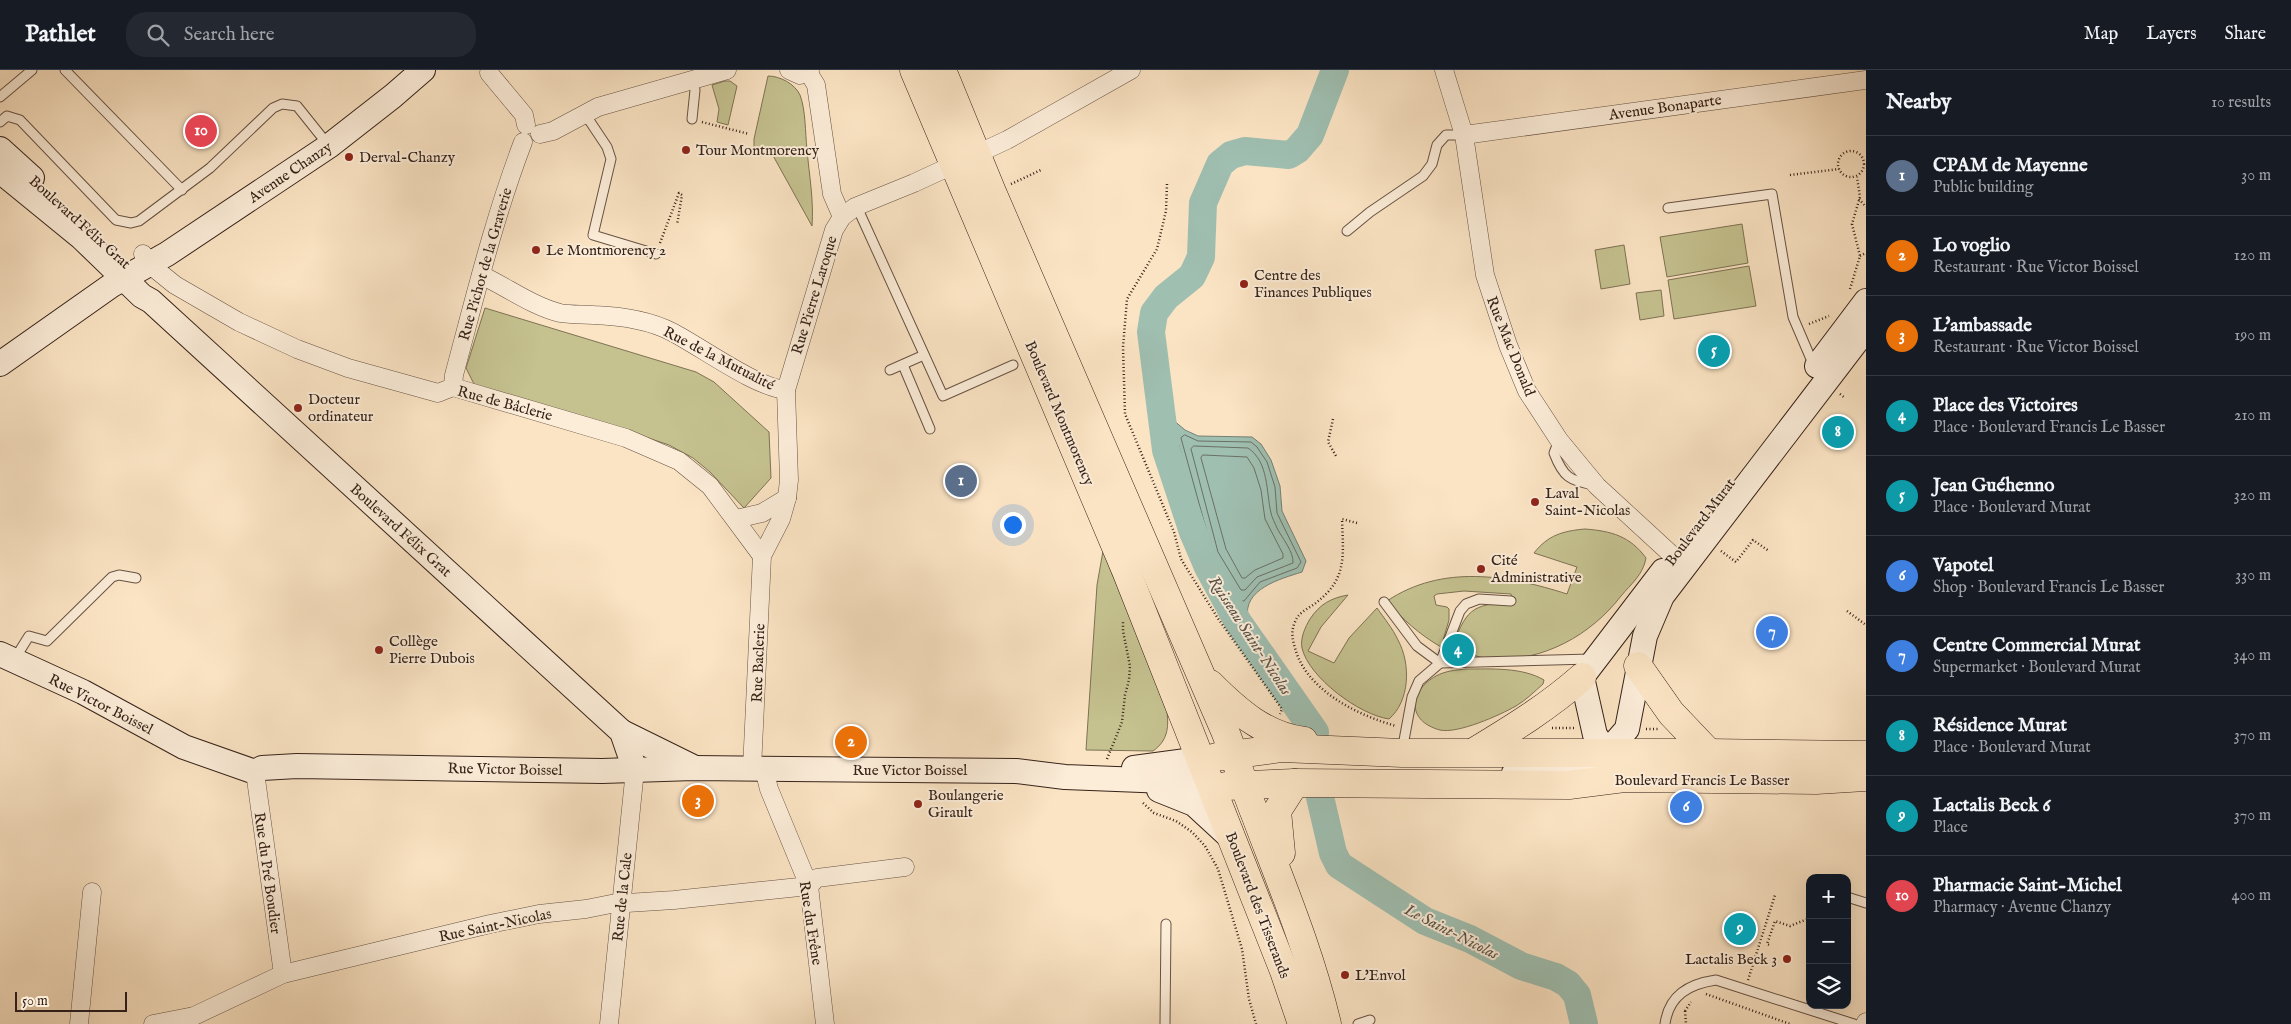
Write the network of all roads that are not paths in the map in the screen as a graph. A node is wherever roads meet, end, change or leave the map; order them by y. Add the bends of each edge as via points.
1 (32, 70) edge
2 (65, 70) edge
3 (403, 70) edge
4 (422, 70) edge
5 (727, 70) edge
6 (789, 70) edge
7 (914, 70) edge
8 (942, 70) edge
9 (1132, 70) edge
10 (1444, 70) edge
11 (809, 71) edge
12 (489, 74) dead end
13 (692, 80) junction
14 (1866, 80) edge
15 (0, 97) edge
16 (585, 114) junction
17 (692, 119) dead end
18 (0, 122) edge
19 (530, 134) junction
20 (1464, 135) junction
21 (325, 141) junction
22 (0, 149) edge
23 (965, 160) junction
24 (0, 171) edge
25 (182, 190) junction
26 (857, 207) junction
27 (1668, 208) dead end
28 (842, 217) junction
29 (1348, 231) dead end
30 (656, 254) road end
31 (132, 267) junction
32 (481, 275) junction
33 (1858, 296) edge
34 (1866, 329) edge
35 (924, 355) junction
36 (0, 364) edge
37 (902, 365) junction
38 (1013, 365) dead end
39 (1815, 368) junction
40 (890, 370) dead end
41 (453, 387) junction
42 (786, 390) junction
43 (930, 429) dead end
44 (787, 498) junction
45 (744, 518) junction
46 (771, 538) junction
47 (762, 556) junction
48 (1679, 562) junction
49 (136, 578) dead end
50 (1511, 600) dead end
51 (1384, 602) dead end
52 (7, 657) edge
53 (1440, 663) junction
54 (1638, 666) junction
55 (1589, 668) junction
56 (1202, 677) junction
57 (622, 732) junction
58 (1404, 741) junction
59 (1472, 752) junction
60 (1607, 752) junction
61 (1709, 752) junction
62 (1866, 755) edge
63 (694, 768) junction
64 (758, 769) junction
65 (635, 770) junction
66 (255, 772) junction
67 (1225, 772) junction
68 (1038, 773) junction
69 (1866, 777) edge
70 (1624, 778) junction
71 (1295, 783) junction
72 (1448, 784) junction
73 (1233, 839) junction
74 (905, 867) dead end
75 (809, 886) junction
76 (92, 892) dead end
77 (1851, 898) edge
78 (1290, 903) junction
79 (621, 904) junction
80 (1866, 904) edge
81 (1166, 924) dead end
82 (283, 974) junction
83 (200, 1020) edge
84 (1370, 1020) dead end
85 (79, 1024) edge
86 (154, 1024) edge
87 (609, 1024) edge
88 (825, 1024) edge
89 (1165, 1024) edge
90 (1302, 1024) edge
91 (1327, 1024) edge
92 (1358, 1024) edge
93 (1665, 1024) edge
94 (1854, 1024) edge

1 - 15 lane
2 - 25 lane
3 - 21 street, Avenue Chanzy
4 - 21 street, Avenue Chanzy via 393,96
5 - 13 street
6 - 11 street via 800,75
7 - 23 main road, Boulevard Montmorency
8 - 23 main road, Boulevard Montmorency
9 - 23 street, Rue Pierre Laroque
10 - 20 street, Rue Mac Donald
11 - 28 street via 816,86 832,194
12 - 19 street via 524,114
13 - 16 street via 616,101
13 - 17 lane via 695,90
14 - 20 street, Avenue Bonaparte
16 - 19 street via 553,131
16 - 30 lane via 607,147 611,159 593,234
18 - 25 lane via 7,116 20,120 116,220 138,221
19 - 32 street, Rue Pichot de la Graverie via 510,174
20 - 29 lane via 1446,135 1437,145 1432,164 1423,176
20 - 48 street, Rue Mac Donald via 1485,275 1527,391 1559,440 1597,486
21 - 25 lane via 297,106 282,104 273,108
21 - 31 street, Avenue Chanzy via 167,254
22 - 31 street, Boulevard Félix Grat
23 - 26 street, Rue Pierre Laroque
23 - 56 main road, Boulevard Montmorency via 992,192
23 - 67 main road, Boulevard Montmorency via 1151,634
24 - 31 street, Boulevard Félix Grat via 82,238
26 - 28 street, Rue Pierre Laroque
26 - 35 lane
27 - 39 lane via 1772,194 1793,317
28 - 42 street, Rue Pierre Laroque via 829,242
31 - 36 street, Avenue Chanzy
31 - 41 street, Rue de Bâclerie via 176,285 239,322 296,349 438,394
31 - 57 street, Boulevard Félix Grat via 142,296
32 - 41 street, Rue Pichot de la Graverie
32 - 42 street, Rue de la Mutualité via 561,313 648,322 760,383
33 - 39 street, Boulevard Murat
34 - 48 street, Boulevard Murat
35 - 37 lane
35 - 38 lane via 942,396
37 - 40 lane
37 - 43 lane
39 - 48 street, Boulevard Murat
41 - 45 street, Rue de Bâclerie via 626,438 679,461
42 - 44 street, Rue Pierre Laroque
44 - 45 street
44 - 46 street, Rue Pierre Laroque
45 - 46 street via 760,523
45 - 47 street
46 - 47 street, Rue Baclerie
47 - 64 street, Rue Baclerie
48 - 54 street, Boulevard Murat via 1645,636
48 - 55 street, Boulevard Murat
49 - 52 lane via 112,577 47,641 30,636
50 - 53 lane via 1479,599 1466,604 1460,611
51 - 53 lane via 1417,646
52 - 66 street, Rue Victor Boissel via 83,692 184,747
53 - 55 lane
53 - 58 lane via 1419,681 1412,697
54 - 60 street, Boulevard Murat via 1627,729
54 - 61 main road via 1671,713
55 - 59 main road via 1557,699
55 - 60 street via 1593,728
56 - 58 main road via 1232,707 1253,722 1295,740
56 - 67 main road, Boulevard Montmorency
57 - 63 street
57 - 65 street, Boulevard Félix Grat
58 - 59 main road, Boulevard Francis Le Basser
58 - 67 main road
59 - 60 main road, Boulevard Francis Le Basser
60 - 61 main road, Boulevard Francis Le Basser
60 - 70 street
60 - 72 street, Boulevard Francis Le Basser via 1577,770 1520,772
61 - 62 main road, Boulevard Francis Le Basser
63 - 64 street, Rue Victor Boissel
63 - 65 street, Rue Victor Boissel
64 - 68 street, Rue Victor Boissel
64 - 75 street, Rue du Frêne
65 - 66 street, Rue Victor Boissel via 296,766 262,768
65 - 79 street, Rue de la Cale
66 - 82 street, Rue du Pré Boudier
67 - 68 street, Rue Victor Boissel via 1104,768
67 - 68 street, Rue Victor Boissel via 1167,781
67 - 71 main road, Boulevard Francis Le Basser
67 - 73 main road, Boulevard des Tisserands
67 - 78 main road via 1240,816
68 - 73 street via 1064,784 1158,790 1194,804
69 - 70 main road, Boulevard Francis Le Basser via 1816,780
70 - 72 main road, Boulevard Francis Le Basser via 1570,785
71 - 72 main road, Boulevard Francis Le Basser
71 - 78 main road via 1280,803 1276,818
73 - 90 main road, Boulevard des Tisserands
74 - 75 street, Rue Saint-Nicolas via 817,878
75 - 79 street, Rue Saint-Nicolas
75 - 88 street, Rue du Frêne
76 - 85 street
77 - 80 lane
78 - 91 main road, Boulevard des Tisserands
79 - 82 street, Rue Saint-Nicolas via 490,924
79 - 87 street, Rue de la Cale
81 - 89 lane
82 - 83 street, Rue Saint-Nicolas
83 - 86 street, Rue Saint-Nicolas
84 - 92 lane
93 - 94 lane via 1668,1010 1677,996 1691,985 1716,980

